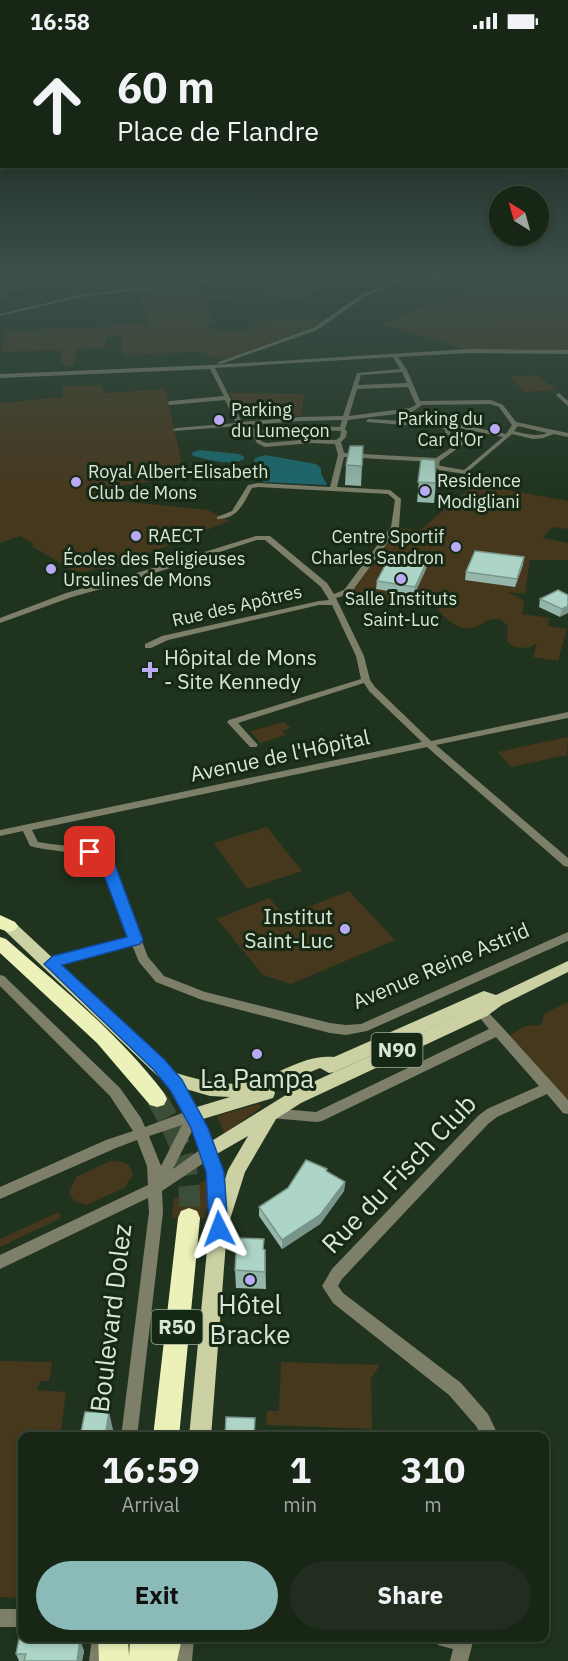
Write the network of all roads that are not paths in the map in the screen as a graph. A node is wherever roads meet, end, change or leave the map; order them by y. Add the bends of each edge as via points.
1 (261, 350) edge
2 (568, 352) edge
3 (394, 355) junction
4 (212, 368) junction
5 (404, 370) junction
6 (0, 376) edge
7 (411, 386) junction
8 (356, 387) junction
9 (558, 395) dead end
10 (226, 398) junction
11 (170, 403) dead end
12 (418, 403) junction
13 (568, 404) edge
14 (412, 410) junction
15 (346, 418) junction
16 (514, 423) junction
17 (240, 424) junction
18 (414, 425) junction
19 (444, 426) junction
20 (342, 429) junction
21 (176, 430) dead end
22 (553, 432) junction
23 (254, 433) junction
24 (510, 434) junction
25 (568, 435) edge
26 (338, 442) junction
27 (341, 455) junction
28 (437, 460) junction
29 (333, 489) junction
30 (219, 518) dead end
31 (333, 599) junction
32 (0, 621) edge
33 (148, 646) dead end
34 (366, 680) junction
35 (568, 715) edge
36 (430, 743) junction
37 (253, 745) dead end
38 (26, 827) junction
39 (0, 833) edge
40 (568, 864) edge
41 (2, 927) edge
42 (568, 936) edge
43 (135, 940) junction
44 (51, 964) junction
45 (568, 966) edge
46 (0, 979) edge
47 (497, 1001) junction
48 (481, 1012) junction
49 (498, 1030) junction
50 (336, 1064) junction
51 (171, 1078) junction
52 (549, 1087) junction
53 (157, 1099) tunnel mouth
54 (568, 1109) edge
55 (191, 1112) junction
56 (270, 1113) junction
57 (139, 1127) junction
58 (208, 1152) junction
59 (156, 1188) junction
60 (0, 1193) edge
61 (189, 1218) tunnel mouth
62 (219, 1229) junction
63 (0, 1262) edge
64 (130, 1432) edge
65 (167, 1432) edge
66 (200, 1432) edge
67 (488, 1432) edge
68 (0, 1618) edge
69 (18, 1618) edge
70 (100, 1642) edge
71 (113, 1642) edge
72 (145, 1642) edge
73 (166, 1642) edge
74 (185, 1642) edge
75 (464, 1642) edge
76 (98, 1661) edge
77 (114, 1661) edge
78 (143, 1661) edge
79 (162, 1661) edge
80 (183, 1661) edge
81 (459, 1661) edge

1 - 4 street
2 - 3 street
3 - 4 street
3 - 5 street
4 - 6 street
4 - 10 street
5 - 7 street
5 - 8 street via 361,373
7 - 8 street
7 - 12 street
8 - 15 street
9 - 13 street
10 - 11 street
10 - 17 street
12 - 14 street
12 - 16 street via 491,402 501,406
14 - 15 street
14 - 18 street
15 - 17 street
15 - 18 street
15 - 20 street
16 - 22 street
16 - 24 street
17 - 21 street
17 - 23 street
18 - 19 street
19 - 24 street
19 - 28 street via 447,434 462,443
20 - 23 street
20 - 26 street via 343,437
22 - 24 street via 544,438
22 - 25 street
23 - 26 street via 258,442 265,445
24 - 28 street via 465,472 439,468
26 - 27 street
27 - 28 street
27 - 29 street
29 - 30 street via 250,486 236,512
29 - 31 street via 390,492 398,499 395,527 347,592
31 - 32 street via 316,578 271,539 263,537 69,595
31 - 33 street, Rue des Apôtres via 165,638
31 - 34 street via 360,656
34 - 36 street via 386,705
34 - 37 street via 232,722
35 - 36 street, Avenue de l'Hôpital
36 - 38 street, Avenue de l'Hôpital
36 - 40 street
38 - 39 street, Avenue de l'Hôpital
38 - 43 street, Avenue Reine Astrid via 34,844 101,857 108,865
41 - 44 main road
41 - 53 highway
42 - 43 street, Avenue Reine Astrid via 363,1028 346,1030 180,988 160,979 143,959
43 - 44 street
44 - 51 main road
45 - 47 main road, N90
46 - 57 street, Boulevard Dolez via 115,1092
47 - 48 main road, N90
47 - 50 main road, N90 via 484,997
48 - 49 street
48 - 56 main road, N90
49 - 52 street
49 - 56 street via 317,1116
50 - 51 main road via 319,1062 275,1081 235,1091
50 - 55 main road, N90 via 280,1088 211,1110
51 - 55 street
52 - 54 street
52 - 67 street, Rue du Fisch Club via 483,1120 330,1286 338,1298 455,1389
55 - 57 street
55 - 58 street
55 - 59 street
56 - 58 main road
56 - 62 main road via 237,1170
57 - 59 street, Boulevard Dolez via 154,1166
57 - 60 street
58 - 59 street
58 - 62 street via 216,1178
59 - 63 street
59 - 64 street, Boulevard Dolez
61 - 65 highway, R50
62 - 66 main road
68 - 69 street
70 - 76 street
71 - 77 highway
72 - 78 highway
73 - 79 highway
74 - 80 street
75 - 81 street

